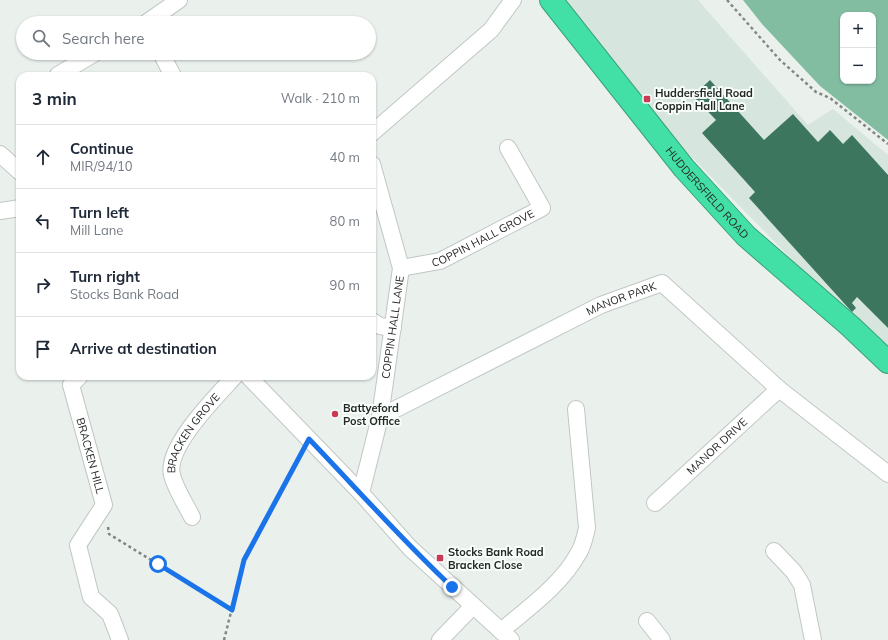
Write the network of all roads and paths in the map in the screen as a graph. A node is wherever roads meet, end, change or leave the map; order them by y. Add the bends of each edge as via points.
1 (179, 0) edge
2 (513, 0) edge
3 (551, 0) edge
4 (727, 0) edge
5 (155, 16) edge
6 (83, 60) edge
7 (166, 60) edge
8 (63, 72) edge
9 (172, 72) edge
10 (376, 130) edge
11 (888, 144) edge
12 (508, 148) dead end
13 (0, 154) edge
14 (16, 168) edge
15 (376, 178) edge
16 (16, 209) edge
17 (0, 211) edge
18 (401, 268) junction
19 (376, 324) edge
20 (392, 328) junction
21 (888, 362) edge
22 (76, 380) edge
23 (232, 380) edge
24 (252, 380) edge
25 (779, 389) junction
26 (576, 409) dead end
27 (380, 417) junction
28 (309, 439) junction
29 (888, 474) edge
30 (361, 493) junction
31 (655, 503) dead end
32 (104, 505) junction
33 (192, 517) dead end
34 (774, 551) dead end
35 (473, 606) junction
36 (232, 610) junction
37 (798, 614) dead end
38 (647, 621) dead end
39 (506, 636) edge
40 (120, 640) edge
41 (224, 640) edge
42 (440, 640) edge
43 (662, 640) edge
44 (802, 640) edge
45 (813, 640) edge

1 - 5 street
2 - 10 street via 492,30
3 - 21 highway, HUDDERSFIELD ROAD via 684,168 746,236
4 - 11 path via 780,60 816,92 830,98
6 - 8 street
7 - 9 street
12 - 18 street, COPPIN HALL GROVE via 542,208 440,261
13 - 14 street
15 - 18 street, COPPIN HALL LANE
16 - 17 street
18 - 20 street, COPPIN HALL LANE
19 - 20 street
20 - 27 street, COPPIN HALL LANE
22 - 32 street, BRACKEN HILL via 72,385
23 - 33 street, BRACKEN GROVE via 188,431 175,453 172,475
24 - 28 street
25 - 27 street, MANOR PARK via 662,283 601,305
25 - 29 street, MANOR PARK
25 - 31 street, MANOR DRIVE
26 - 39 street via 587,528 584,538 578,554 552,588
27 - 30 street, COPPIN HALL LANE
28 - 30 street
28 - 36 path via 244,560
30 - 35 street via 410,548
32 - 36 path via 109,534
32 - 40 street, BRACKEN HILL via 78,544 91,597 110,614
34 - 45 street via 794,572 802,585
35 - 39 street
35 - 42 street
36 - 41 path
37 - 44 street
38 - 43 street

